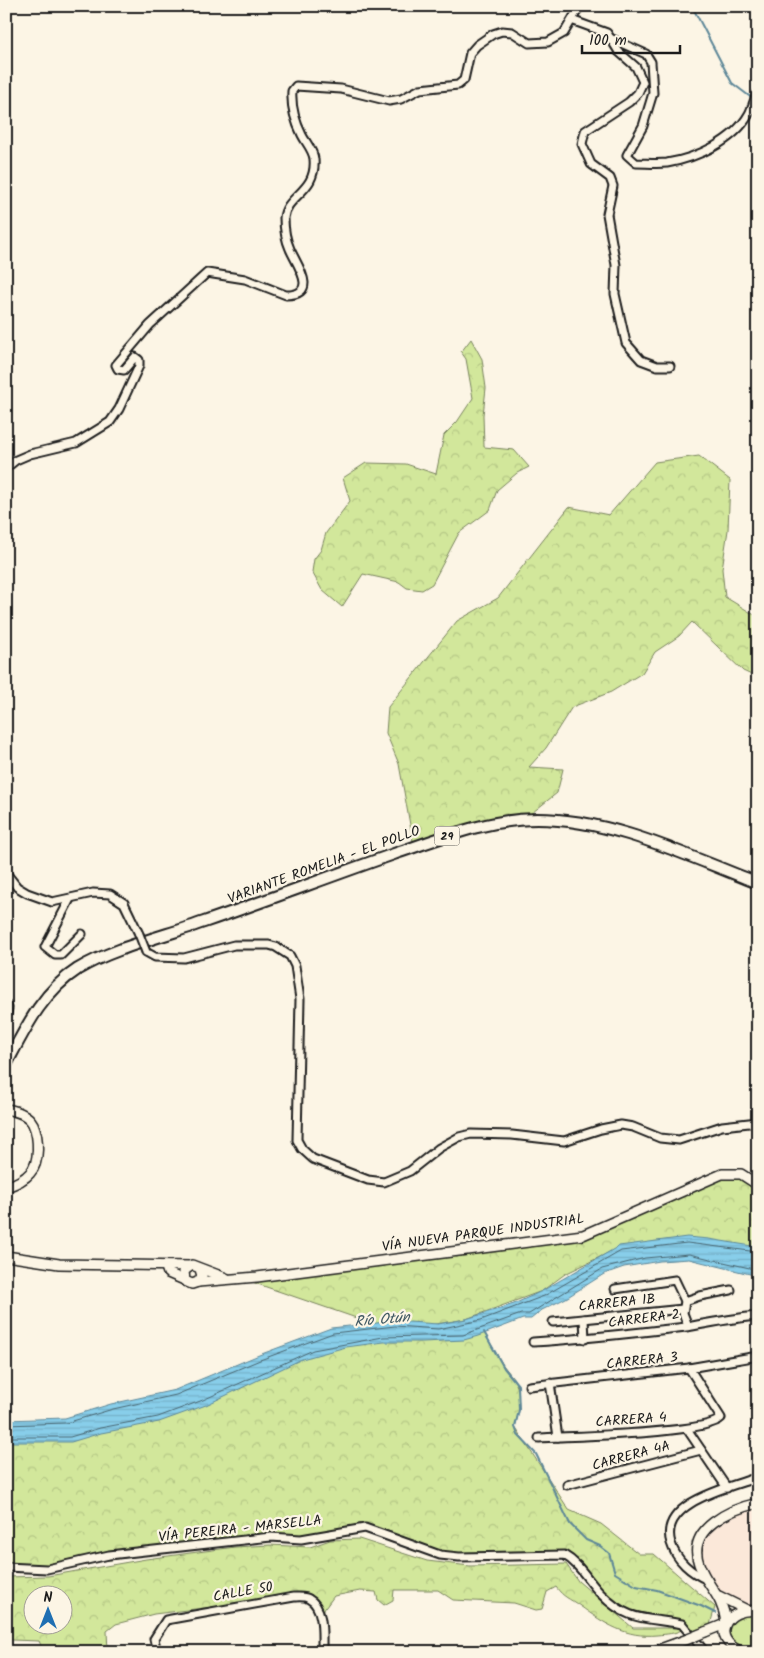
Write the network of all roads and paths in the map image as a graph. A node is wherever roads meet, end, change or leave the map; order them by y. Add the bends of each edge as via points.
1 (580, 6) edge
2 (574, 20) junction
3 (612, 39) junction
4 (758, 93) edge
5 (670, 366) dead end
6 (6, 468) edge
7 (6, 872) edge
8 (758, 883) edge
9 (70, 899) junction
10 (82, 934) dead end
11 (6, 1004) edge
12 (6, 1018) edge
13 (6, 1065) edge
14 (6, 1108) edge
15 (758, 1122) edge
16 (758, 1185) edge
17 (6, 1187) edge
18 (6, 1256) edge
19 (190, 1266) junction
20 (166, 1267) junction
21 (200, 1269) junction
22 (226, 1278) junction
23 (184, 1280) junction
24 (198, 1282) junction
25 (615, 1289) dead end
26 (731, 1290) dead end
27 (685, 1301) junction
28 (683, 1309) junction
29 (758, 1316) edge
30 (584, 1319) junction
31 (553, 1322) dead end
32 (688, 1326) junction
33 (585, 1339) junction
34 (532, 1342) dead end
35 (758, 1356) edge
36 (690, 1368) junction
37 (550, 1384) junction
38 (529, 1386) dead end
39 (688, 1429) junction
40 (558, 1437) junction
41 (539, 1438) dead end
42 (701, 1450) junction
43 (758, 1476) edge
44 (568, 1485) dead end
45 (727, 1488) junction
46 (758, 1503) edge
47 (6, 1567) edge
48 (708, 1581) junction
49 (719, 1596) junction
50 (747, 1610) junction
51 (758, 1611) edge
52 (726, 1623) junction
53 (322, 1647) dead end
54 (738, 1650) edge
55 (157, 1652) edge
56 (652, 1652) edge
57 (705, 1652) edge
58 (724, 1652) edge

1 - 2 street
2 - 3 street via 607,33
2 - 6 street via 564,33 541,44 529,43 512,32 492,34 470,53 464,80 458,85 420,89 400,99 390,101 340,89 296,86 292,90 291,101 314,159 310,182 286,210 284,218 290,250 303,272 301,289 286,295 245,279 207,273 150,325 116,365 124,370 135,357 139,360 119,409 110,422 76,443 30,454
3 - 4 street via 646,54 650,62 653,93 643,126 627,155 636,163 668,163 718,144 735,132 749,114
3 - 5 street via 619,52 641,74 642,87 629,102 585,131 582,144 591,164 610,178 613,186 607,214 616,265 614,294 626,343 642,360 657,366
7 - 9 street via 17,887 27,893 52,902
8 - 13 highway, VARIANTE ROMELIA - EL POLLO / 29 via 603,827 535,819 490,824 360,866 79,969 52,990 38,1007
9 - 10 street via 45,947 54,955 61,955
9 - 15 street, bridge via 103,893 117,898 130,910 146,952 155,957 184,958 234,945 276,946 290,956 295,966 300,999 297,1140 313,1159 368,1180 384,1182 395,1179 439,1148 471,1134 512,1135 564,1142 621,1125 660,1138 679,1140 722,1126
11 - 12 street
14 - 17 main road via 20,1112 33,1123 37,1139 37,1159 31,1172
16 - 22 main road, VÍA NUEVA PARQUE INDUSTRIAL via 741,1174 722,1174 583,1235 257,1277
18 - 20 main road, VÍA NUEVA PARQUE INDUSTRIAL via 60,1264
19 - 20 main road, VÍA NUEVA PARQUE INDUSTRIAL
19 - 21 main road, VÍA NUEVA PARQUE INDUSTRIAL
19 - 23 main road via 184,1271
20 - 23 main road, VÍA NUEVA PARQUE INDUSTRIAL via 168,1273
21 - 22 main road, VÍA NUEVA PARQUE INDUSTRIAL
21 - 24 main road via 202,1276
22 - 24 main road, VÍA NUEVA PARQUE INDUSTRIAL
23 - 24 main road, VÍA NUEVA PARQUE INDUSTRIAL via 192,1284
25 - 27 street via 676,1280
26 - 27 street
27 - 28 street
28 - 30 street, CARRERA 1B
28 - 32 street
29 - 32 street, CARRERA 2
30 - 31 street, CARRERA 1B
30 - 33 street
32 - 33 street, CARRERA 2
33 - 34 street, CARRERA 2
35 - 36 street, CARRERA 3
36 - 37 street, CARRERA 3
36 - 39 street, CARRERA 4 via 721,1418 717,1422
37 - 38 street, CARRERA 3
37 - 40 street
39 - 40 street, CARRERA 4
39 - 42 street
40 - 41 street, CARRERA 4
42 - 44 street, CARRERA 4A
42 - 45 street
43 - 45 street
45 - 48 street via 687,1504 671,1525 674,1553 696,1575
46 - 48 main road via 720,1518 703,1533 697,1555
47 - 57 street, VÍA PEREIRA - MARSELLA via 47,1569 109,1555 271,1537 301,1538 365,1528 440,1555 564,1555 574,1560 602,1595 625,1613 640,1619 682,1624
48 - 49 main road
49 - 50 main road
49 - 52 main road
50 - 51 main road
50 - 52 main road via 734,1614
52 - 54 main road via 726,1638
52 - 56 main road, bridge
53 - 55 street, CALLE 50 via 320,1614 314,1602 294,1597 166,1620 154,1638
54 - 58 main road

